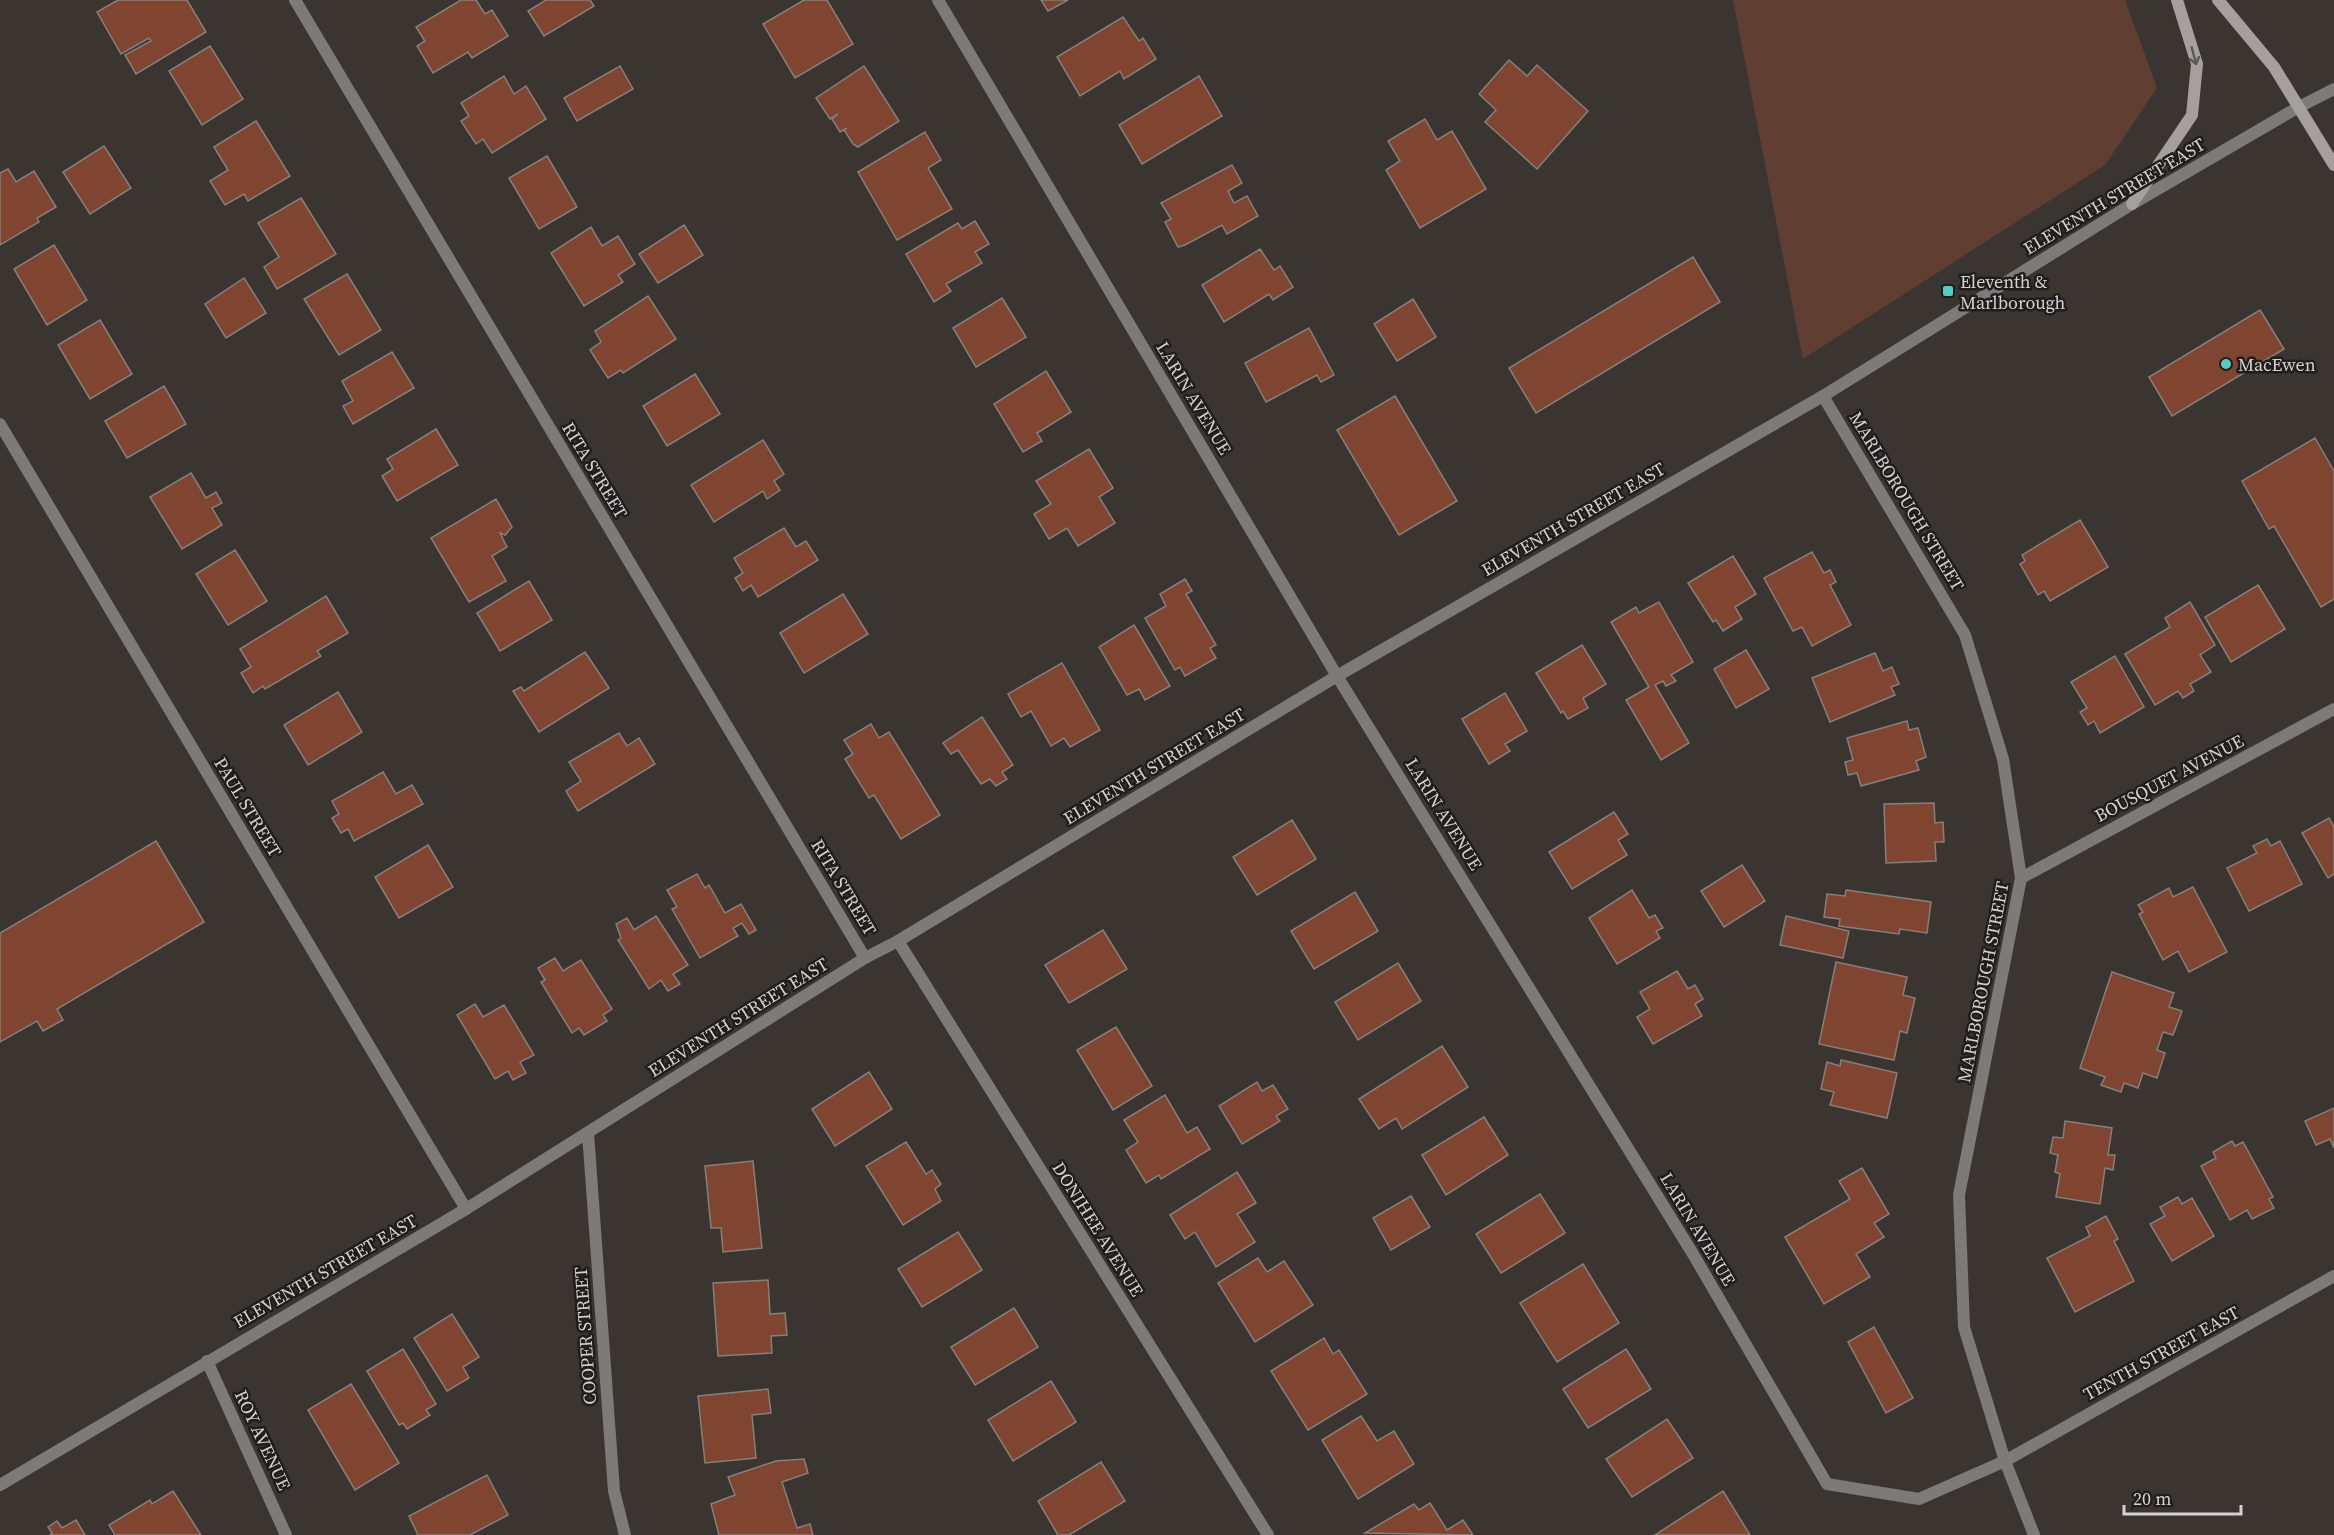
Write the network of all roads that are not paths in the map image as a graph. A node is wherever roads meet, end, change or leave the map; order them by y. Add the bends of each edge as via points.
1 (295, 0) edge
2 (938, 0) edge
3 (2178, 0) edge
4 (2218, 0) edge
5 (2334, 89) edge
6 (2297, 108) junction
7 (2334, 165) edge
8 (2132, 204) junction
9 (1823, 396) junction
10 (0, 424) edge
11 (1337, 676) junction
12 (2334, 709) edge
13 (2021, 878) junction
14 (898, 942) junction
15 (865, 958) junction
16 (588, 1133) junction
17 (466, 1209) junction
18 (2334, 1276) edge
19 (207, 1361) junction
20 (2005, 1461) junction
21 (0, 1485) edge
22 (286, 1535) edge
23 (625, 1535) edge
24 (1268, 1535) edge
25 (2034, 1535) edge

1 - 15 street, RITA STREET
2 - 11 street, LARIN AVENUE
3 -> 8 main road via 2197,64 2192,115
4 - 6 main road via 2274,67
5 - 6 street, ELEVENTH STREET EAST
6 - 7 main road
6 - 8 street, ELEVENTH STREET EAST
8 - 9 street, ELEVENTH STREET EAST
9 - 11 street, ELEVENTH STREET EAST
9 - 13 street, MARLBOROUGH STREET via 1965,635 2003,759
10 - 17 street, PAUL STREET
11 - 14 street, ELEVENTH STREET EAST
11 - 20 street, LARIN AVENUE via 1693,1254 1827,1484 1919,1499
12 - 13 street, BOUSQUET AVENUE
13 - 20 street, MARLBOROUGH STREET via 1959,1195 1964,1327
14 - 15 street, ELEVENTH STREET EAST
14 - 24 street, DONIHEE AVENUE
15 - 16 street, ELEVENTH STREET EAST
16 - 17 street, ELEVENTH STREET EAST
16 - 23 street, COOPER STREET via 614,1491
17 - 19 street, ELEVENTH STREET EAST
18 - 20 street, TENTH STREET EAST
19 - 21 street, ELEVENTH STREET EAST
19 - 22 street, ROY AVENUE
20 - 25 street, MARLBOROUGH STREET

